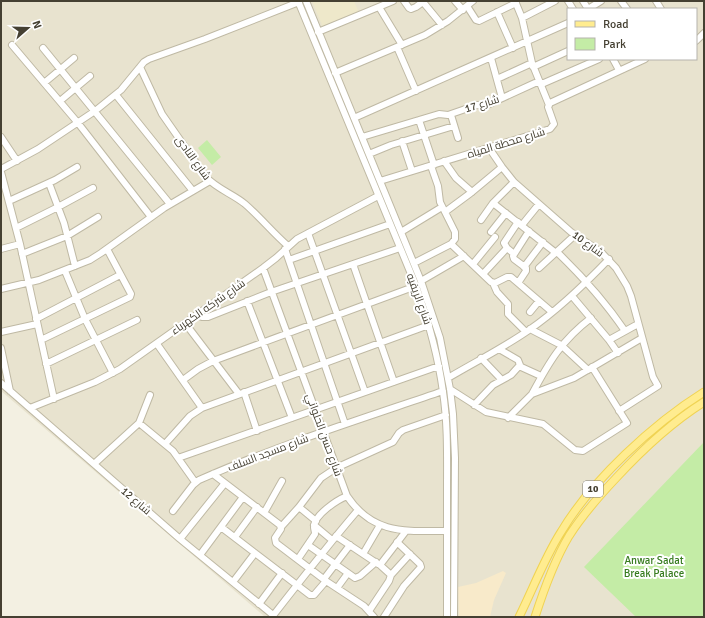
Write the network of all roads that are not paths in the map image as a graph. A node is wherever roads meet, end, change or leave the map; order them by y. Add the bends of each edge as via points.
1 (301, 1) edge
2 (394, 1) edge
3 (404, 1) edge
4 (455, 1) edge
5 (473, 1) edge
6 (555, 1) edge
7 (601, 1) edge
8 (664, 1) edge
9 (423, 2) edge
10 (515, 2) edge
11 (659, 5) edge
12 (379, 7) junction
13 (465, 8) junction
14 (590, 8) edge
15 (497, 12) junction
16 (522, 18) junction
17 (567, 23) edge
18 (442, 25) junction
19 (318, 32) junction
20 (527, 42) junction
21 (12, 45) dead end
22 (399, 46) junction
23 (43, 48) dead end
24 (513, 48) junction
25 (567, 51) edge
26 (74, 58) dead end
27 (491, 58) junction
28 (596, 60) edge
29 (614, 60) edge
30 (642, 60) edge
31 (533, 65) junction
32 (140, 67) junction
33 (61, 69) junction
34 (619, 70) junction
35 (335, 73) junction
36 (90, 76) dead end
37 (497, 79) junction
38 (44, 83) junction
39 (540, 83) junction
40 (76, 88) junction
41 (416, 91) junction
42 (116, 95) junction
43 (502, 98) junction
44 (60, 101) junction
45 (549, 105) junction
46 (95, 111) junction
47 (450, 115) junction
48 (354, 118) junction
49 (419, 120) junction
50 (78, 123) junction
51 (454, 126) junction
52 (424, 135) junction
53 (362, 137) junction
54 (458, 138) dead end
55 (2, 139) edge
56 (402, 141) junction
57 (489, 148) junction
58 (369, 154) junction
59 (17, 161) junction
60 (444, 162) junction
61 (432, 165) junction
62 (77, 167) dead end
63 (502, 167) junction
64 (1, 169) edge
65 (412, 171) junction
66 (1, 172) edge
67 (210, 181) junction
68 (380, 181) junction
69 (514, 182) junction
70 (49, 183) junction
71 (93, 188) dead end
72 (192, 191) junction
73 (472, 192) junction
74 (380, 193) junction
75 (9, 201) junction
76 (493, 203) junction
77 (170, 204) junction
78 (539, 204) junction
79 (58, 207) junction
80 (444, 209) junction
81 (506, 213) junction
82 (98, 217) dead end
83 (151, 217) junction
84 (481, 220) dead end
85 (520, 223) junction
86 (390, 224) junction
87 (16, 228) junction
88 (529, 231) junction
89 (401, 232) junction
90 (491, 232) dead end
91 (308, 233) junction
92 (575, 235) junction
93 (68, 236) junction
94 (495, 237) dead end
95 (543, 242) junction
96 (20, 244) junction
97 (451, 244) junction
98 (287, 247) junction
99 (400, 248) junction
100 (507, 248) junction
101 (1, 249) edge
102 (107, 249) junction
103 (314, 251) junction
104 (556, 252) junction
105 (22, 254) junction
106 (514, 254) junction
107 (464, 256) junction
108 (609, 259) junction
109 (289, 260) junction
110 (414, 263) junction
111 (353, 264) junction
112 (473, 264) junction
113 (75, 266) junction
114 (524, 267) junction
115 (263, 268) junction
116 (540, 268) dead end
117 (65, 271) junction
118 (483, 274) junction
119 (120, 275) junction
120 (323, 275) junction
121 (421, 281) junction
122 (587, 282) junction
123 (29, 283) junction
124 (493, 283) junction
125 (518, 283) junction
126 (297, 284) junction
127 (416, 286) junction
128 (1, 289) edge
129 (271, 292) junction
130 (572, 296) junction
131 (75, 298) junction
132 (247, 301) junction
133 (539, 301) junction
134 (366, 304) junction
135 (530, 312) dead end
136 (552, 312) junction
137 (337, 314) junction
138 (196, 315) junction
139 (591, 318) junction
140 (85, 319) junction
141 (137, 320) dead end
142 (36, 321) junction
143 (185, 323) junction
144 (311, 324) junction
145 (638, 324) junction
146 (429, 325) junction
147 (528, 331) junction
148 (625, 331) junction
149 (1, 332) edge
150 (286, 333) junction
151 (642, 338) junction
152 (41, 340) junction
153 (95, 340) junction
154 (609, 340) junction
155 (263, 342) junction
156 (380, 342) junction
157 (157, 344) junction
158 (561, 345) junction
159 (1, 348) edge
160 (499, 349) junction
161 (351, 353) junction
162 (618, 353) junction
163 (481, 358) junction
164 (214, 361) junction
165 (324, 363) junction
166 (46, 364) junction
167 (439, 366) junction
168 (519, 366) junction
169 (590, 369) junction
170 (301, 372) junction
171 (113, 373) junction
172 (542, 376) junction
173 (448, 378) junction
174 (183, 380) junction
175 (277, 380) junction
176 (501, 380) junction
177 (394, 382) junction
178 (1, 383) edge
179 (446, 390) junction
180 (10, 391) junction
181 (365, 392) junction
182 (704, 392) edge
183 (241, 393) junction
184 (532, 394) junction
185 (150, 395) dead end
186 (54, 399) junction
187 (338, 402) junction
188 (704, 402) edge
189 (474, 405) junction
190 (30, 408) junction
191 (202, 408) junction
192 (315, 410) junction
193 (620, 411) junction
194 (446, 415) junction
195 (292, 418) junction
196 (508, 418) junction
197 (139, 423) junction
198 (345, 424) junction
199 (257, 431) junction
200 (323, 432) junction
201 (165, 444) junction
202 (178, 458) junction
203 (447, 458) junction
204 (454, 458) junction
205 (94, 464) junction
206 (336, 468) junction
207 (213, 474) junction
208 (282, 481) dead end
209 (195, 482) junction
210 (225, 483) junction
211 (347, 496) junction
212 (243, 497) junction
213 (257, 507) junction
214 (299, 507) junction
215 (358, 510) junction
216 (173, 511) dead end
217 (264, 513) junction
218 (315, 523) junction
219 (380, 525) junction
220 (221, 527) junction
221 (281, 527) junction
222 (447, 530) junction
223 (406, 531) junction
224 (235, 537) junction
225 (334, 538) junction
226 (180, 539) junction
227 (397, 542) junction
228 (308, 545) junction
229 (350, 545) junction
230 (255, 552) junction
231 (363, 554) junction
232 (410, 554) junction
233 (200, 555) junction
234 (321, 555) junction
235 (298, 559) junction
236 (335, 564) junction
237 (378, 564) junction
238 (310, 569) junction
239 (282, 573) junction
240 (348, 573) junction
241 (391, 575) junction
242 (325, 580) junction
243 (233, 582) junction
244 (298, 586) junction
245 (336, 588) junction
246 (259, 604) junction
247 (369, 611) junction
248 (272, 616) edge
249 (374, 617) edge
250 (384, 617) edge
251 (447, 617) edge
252 (454, 617) edge
253 (519, 617) edge
254 (535, 617) edge

1 - 19 street, شارع الريفيه
1 - 32 street via 149,59
1 - 74 street, شارع الريفيه
2 - 12 street
3 - 9 street via 411,9
4 - 13 street
5 - 13 street
6 - 16 street
7 - 14 street
8 - 11 street
9 - 18 street
10 - 15 street
10 - 16 street
12 - 19 street
12 - 22 street
13 - 15 street via 477,21
13 - 18 street
15 - 24 street
16 - 20 street
17 - 20 street
18 - 22 street
19 - 35 street, شارع الريفيه
20 - 24 street
20 - 31 street
21 - 38 street
22 - 35 street
22 - 41 street
23 - 33 street
24 - 27 street
25 - 31 street
26 - 33 street
27 - 37 street
27 - 41 street
28 - 39 street, شارع 17
29 - 34 street
30 - 34 street
31 - 37 street
31 - 39 street
32 - 42 street
32 - 67 street, شارع النادى via 162,114
33 - 38 street
33 - 40 street
34 - 45 street
35 - 48 street, شارع الريفيه
36 - 40 street
37 - 43 street
38 - 44 street
39 - 43 street, شارع 17
39 - 45 street
40 - 44 street
40 - 46 street
41 - 48 street
42 - 46 street
42 - 72 street
43 - 47 street, شارع 17 via 485,106 477,105
44 - 50 street
45 - 57 street, شارع محطة المياه via 554,124 552,128
46 - 50 street
46 - 77 street
47 - 49 street, شارع 17 via 439,114
47 - 51 street
48 - 53 street, شارع الريفيه
49 - 52 street
49 - 53 street, شارع 17
50 - 59 street
50 - 83 street
51 - 52 street
51 - 54 street
52 - 56 street
52 - 61 street
53 - 58 street, شارع الريفيه
55 - 59 street
56 - 58 street
56 - 65 street
57 - 60 street, شارع محطة المياه
57 - 63 street, شارع 10
58 - 68 street, شارع الريفيه
59 - 64 street
60 - 61 street, شارع محطة المياه
60 - 73 street via 456,178
61 - 65 street, شارع محطة المياه
61 - 80 street
62 - 70 street
63 - 69 street, شارع 10
63 - 73 street
65 - 68 street, شارع محطة المياه
66 - 75 street
67 - 72 street
67 - 98 street, شارع النادى via 246,205
68 - 74 street, شارع الريفيه
69 - 76 street
69 - 78 street, شارع 10
70 - 75 street
70 - 79 street
71 - 79 street
72 - 77 street
73 - 80 street
74 - 86 street, شارع الريفيه
74 - 89 street, شارع الريفيه
74 - 91 street, شارع شركه الكهرباء
75 - 87 street
76 - 81 street
76 - 84 street
77 - 83 street
78 - 85 street
78 - 92 street, شارع 10
79 - 87 street
79 - 93 street
80 - 89 street
80 - 97 street via 455,235
81 - 85 street
81 - 90 street
82 - 93 street
83 - 102 street
85 - 88 street
85 - 100 street via 505,240
86 - 99 street, شارع الريفيه
86 - 103 street
87 - 96 street
88 - 95 street
88 - 106 street
89 - 110 street, شارع الريفيه
91 - 98 street, شارع شركه الكهرباء
91 - 103 street
92 - 104 street
92 - 108 street, شارع 10
93 - 105 street
93 - 113 street
94 - 112 street
95 - 104 street
95 - 114 street
96 - 101 street
96 - 105 street
97 - 107 street
97 - 110 street
98 - 109 street
98 - 115 street, شارع شركه الكهرباء
99 - 111 street
99 - 127 street, شارع الريفيه
100 - 106 street
100 - 118 street
102 - 113 street
102 - 119 street
103 - 109 street
103 - 120 street
104 - 116 street
104 - 122 street
105 - 123 street
106 - 114 street via 514,258
107 - 112 street
107 - 121 street
108 - 122 street
108 - 145 street, شارع 10 via 627,286
109 - 126 street
110 - 121 street, شارع الريفيه
111 - 120 street
111 - 134 street
112 - 118 street
113 - 117 street
114 - 125 street via 526,272
115 - 129 street, شارع حسن الحلواني
115 - 138 street, شارع شركه الكهرباء
117 - 123 street
117 - 131 street
118 - 124 street
119 - 131 street
119 - 140 street via 131,294 130,297
120 - 126 street
120 - 137 street
121 - 173 street, شارع الريفيه via 440,338
122 - 130 street
122 - 148 street
123 - 128 street
123 - 142 street
124 - 125 street via 508,277
124 - 147 street via 508,304 508,314
125 - 133 street
126 - 129 street
126 - 144 street
127 - 134 street
127 - 146 street, شارع الريفيه
129 - 132 street
129 - 150 street, شارع حسن الحلواني
130 - 136 street
130 - 139 street
131 - 140 street
131 - 142 street
132 - 138 street via 208,317
132 - 155 street
133 - 135 street
133 - 136 street
134 - 137 street
134 - 156 street
136 - 147 street
137 - 144 street
137 - 161 street
138 - 143 street, شارع شركه الكهرباء
139 - 154 street
139 - 158 street
140 - 152 street
140 - 153 street
141 - 153 street
142 - 149 street
142 - 152 street
143 - 157 street, شارع شركه الكهرباء
143 - 164 street
144 - 150 street
144 - 165 street
145 - 148 street
145 - 151 street, شارع 10
146 - 156 street
146 - 167 street, شارع الريفيه
147 - 158 street
147 - 160 street
148 - 154 street
150 - 155 street
150 - 170 street, شارع حسن الحلواني
151 - 162 street
151 - 193 street, شارع 10 via 658,386
152 - 166 street
153 - 166 street
153 - 171 street
154 - 162 street
155 - 164 street
155 - 175 street
156 - 161 street
156 - 177 street
157 - 171 street, شارع شركه الكهرباء
157 - 174 street
158 - 169 street
158 - 172 street
159 - 180 street
160 - 163 street
160 - 168 street via 519,361
161 - 165 street
161 - 181 street
162 - 169 street
163 - 173 street
163 - 176 street
164 - 174 street
164 - 183 street
165 - 170 street
165 - 187 street
166 - 186 street
167 - 177 street
167 - 179 street, شارع الريفيه
168 - 172 street
168 - 176 street via 511,375
169 - 184 street
169 - 193 street
170 - 175 street
170 - 192 street, شارع حسن الحلواني
171 - 186 street, شارع شركه الكهرباء
172 - 184 street
173 - 179 street, شارع الريفيه
174 - 191 street
175 - 183 street
175 - 195 street
176 - 189 street
177 - 181 street
178 - 180 street, شارع 12
179 - 189 street
179 - 194 street, شارع الريفيه
179 - 198 street, شارع مسجد السلف
179 - 204 street, شارع الريفيه via 453,414
180 - 190 street, شارع 12
181 - 187 street
182 - 253 main road, 10 via 681,407 630,450 583,501 554,544
183 - 191 street
183 - 199 street
184 - 196 street
185 - 197 street
186 - 190 street, شارع شركه الكهرباء
187 - 192 street
187 - 198 street
188 - 254 main road, 10 via 636,456 587,511 569,536 558,558
189 - 196 street via 486,412
190 - 205 street, شارع 12
191 - 201 street via 190,416
192 - 195 street
192 - 200 street, شارع حسن الحلواني
193 - 196 street via 627,423 580,452 543,424
194 - 203 street, شارع الريفيه
194 - 206 street via 403,430 391,443
195 - 199 street
197 - 201 street
197 - 205 street
198 - 200 street, شارع مسجد السلف
199 - 202 street
200 - 206 street, شارع حسن الحلواني
200 - 207 street, شارع مسجد السلف
201 - 202 street
202 - 209 street
203 - 204 street
203 - 222 street, شارع الريفيه
204 - 252 street, شارع الريفيه
205 - 226 street, شارع 12
206 - 211 street, شارع حسن الحلواني
206 - 214 street via 318,481
207 - 209 street, شارع مسجد السلف
207 - 210 street
208 - 217 street
209 - 216 street, شارع مسجد السلف
210 - 212 street
210 - 226 street
211 - 215 street, شارع حسن الحلواني
211 - 218 street via 329,506
212 - 213 street
212 - 220 street
213 - 217 street
213 - 224 street
214 - 218 street
214 - 221 street
215 - 219 street, شارع حسن الحلواني
215 - 225 street
217 - 221 street
218 - 225 street
218 - 228 street via 315,534
219 - 223 street, شارع حسن الحلواني
219 - 231 street
220 - 224 street
220 - 233 street
221 - 235 street via 275,541
222 - 223 street, شارع حسن الحلواني
222 - 251 street, شارع الريفيه
223 - 227 street
224 - 230 street
225 - 229 street
225 - 234 street
226 - 233 street, شارع 12
227 - 232 street
227 - 237 street
228 - 234 street
228 - 235 street
229 - 231 street
229 - 236 street
230 - 239 street
230 - 243 street
231 - 237 street
232 - 241 street
232 - 250 street via 421,568 404,586
233 - 243 street, شارع 12
234 - 236 street
234 - 238 street
235 - 238 street
236 - 240 street
236 - 242 street
237 - 240 street via 358,578
237 - 241 street
238 - 242 street
238 - 244 street
239 - 244 street
239 - 246 street
240 - 245 street
241 - 247 street via 390,581
242 - 244 street via 313,595
242 - 245 street
243 - 246 street, شارع 12
244 - 248 street
245 - 247 street
246 - 248 street, شارع 12
247 - 249 street

